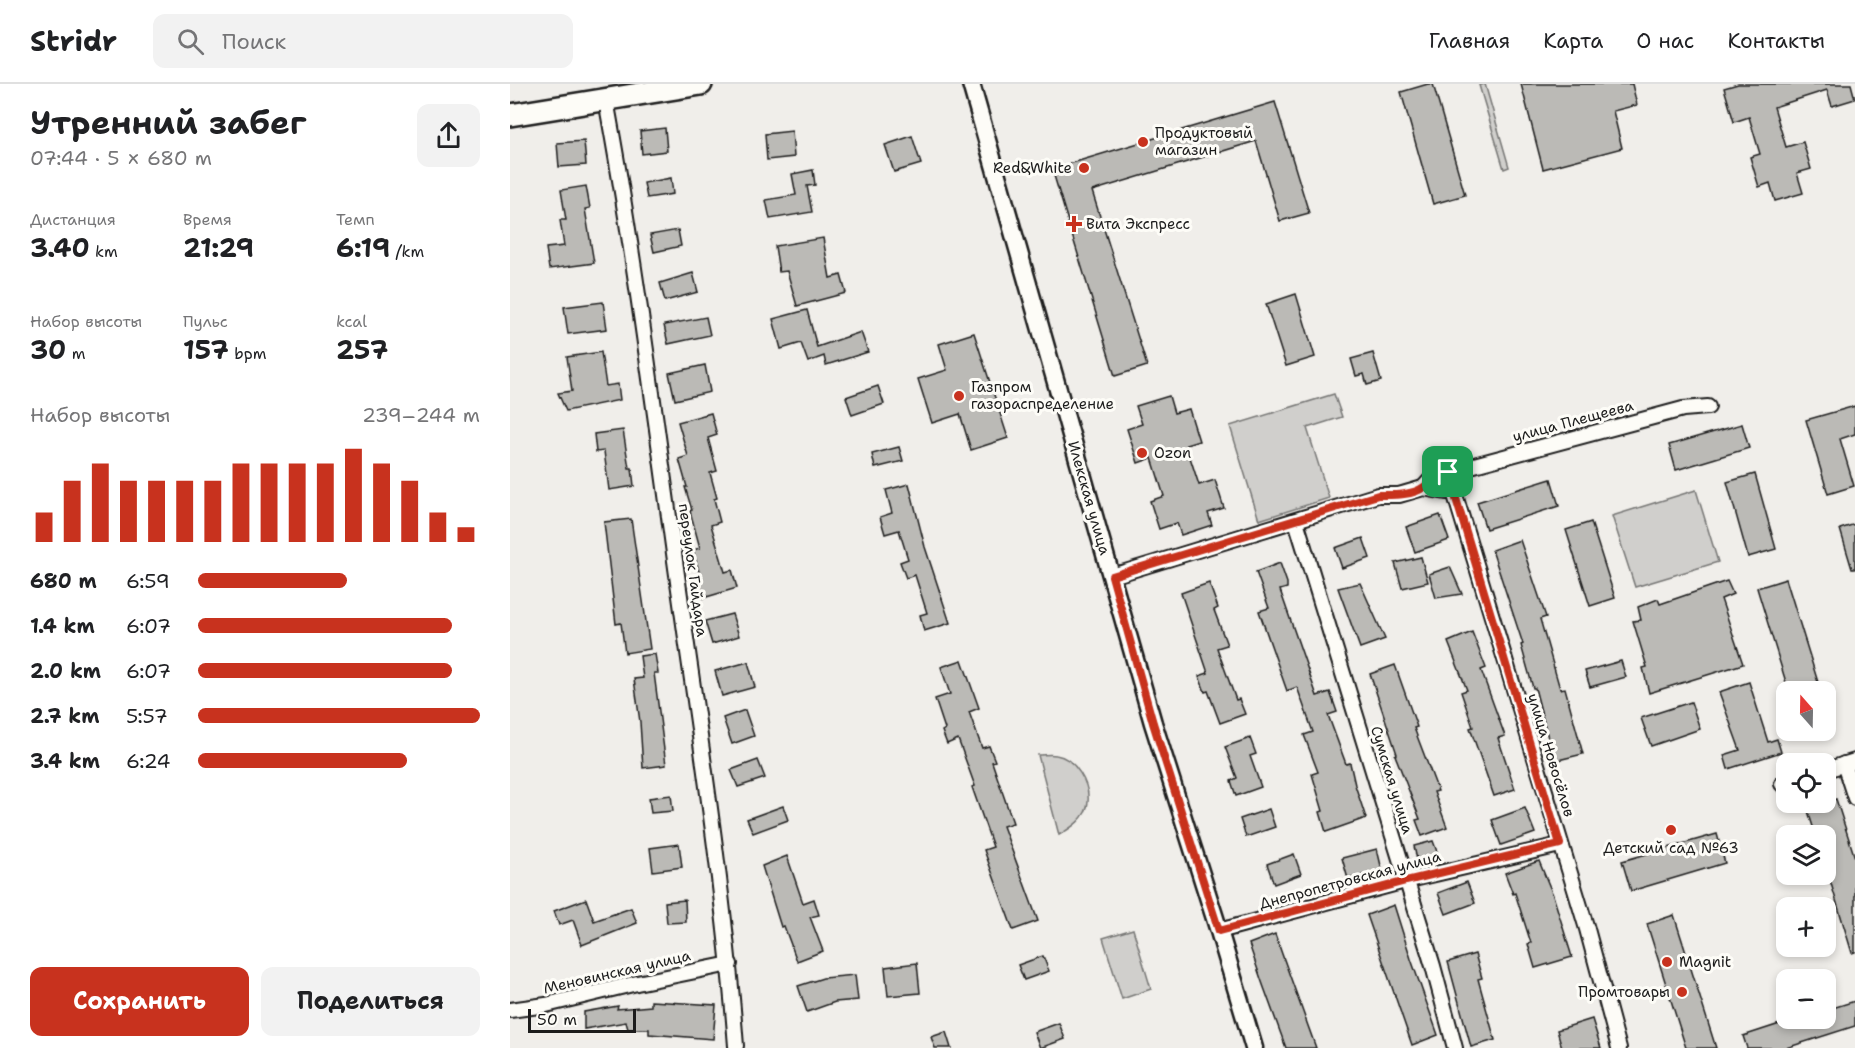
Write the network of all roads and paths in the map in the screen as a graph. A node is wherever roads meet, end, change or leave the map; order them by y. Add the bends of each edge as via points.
1 (701, 84) edge
2 (971, 84) edge
3 (606, 100) junction
4 (510, 115) edge
5 (1708, 407) dead end
6 (1448, 472) junction
7 (1423, 488) junction
8 (1453, 490) junction
9 (1296, 521) junction
10 (1112, 576) junction
11 (1850, 763) edge
12 (1855, 798) edge
13 (1560, 844) junction
14 (1406, 881) junction
15 (1219, 931) junction
16 (730, 964) junction
17 (510, 1010) edge
18 (736, 1046) dead end
19 (1254, 1048) edge
20 (1455, 1048) edge
21 (1619, 1048) edge

1 - 3 main road
2 - 10 street, Илекская улица
3 - 4 main road
3 - 16 street, переулок Гайдара via 658,437
5 - 6 street, улица Плещеева via 1683,409
6 - 7 street, улица Плещеева via 1434,476
6 - 8 street, улица Новосёлов
7 - 8 street
7 - 9 street via 1399,495 1378,495
8 - 13 street, улица Новосёлов
9 - 10 street
9 - 14 street, Сумская улица
10 - 15 street, Илекская улица via 1153,723
11 - 12 street
13 - 14 street, Днепропетровская улица
13 - 21 street, улица Новосёлов
14 - 15 street, Днепропетровская улица
14 - 20 street, Сумская улица
15 - 19 street, Илекская улица
16 - 17 street, Меновинская улица
16 - 18 street, переулок Гайдара

